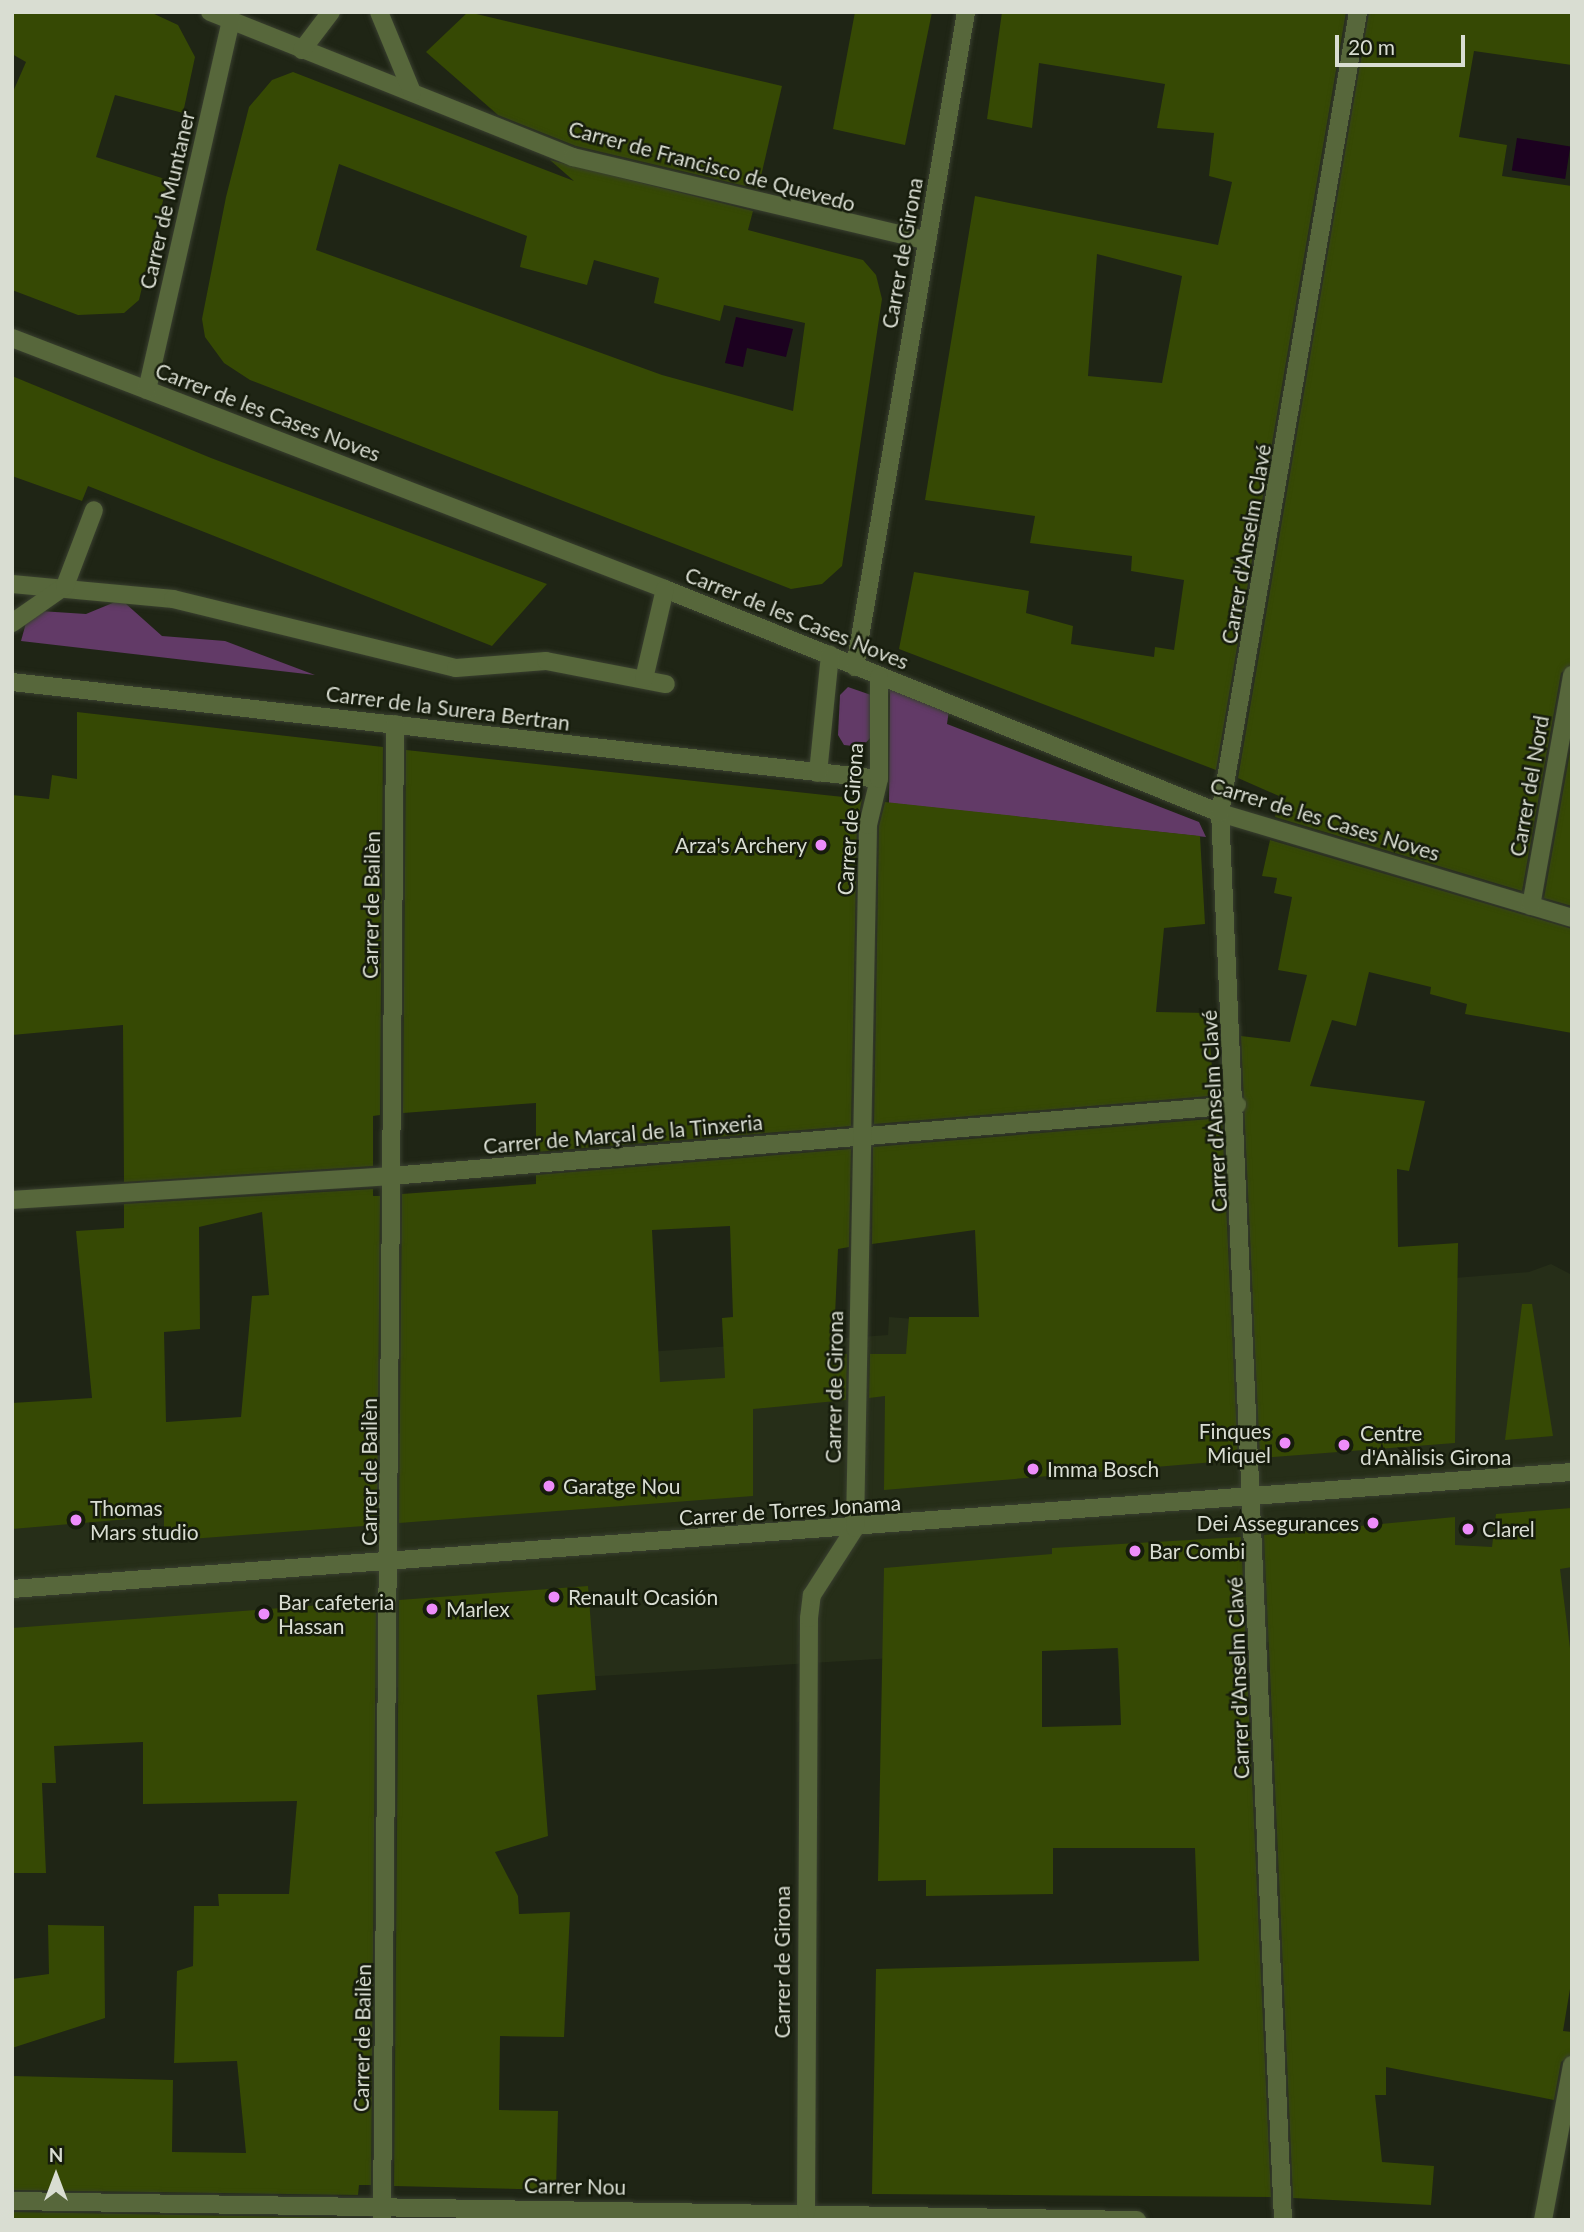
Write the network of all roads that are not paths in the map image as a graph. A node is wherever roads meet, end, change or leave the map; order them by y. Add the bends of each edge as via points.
1 (210, 12) edge
2 (331, 12) edge
3 (379, 12) edge
4 (966, 12) edge
5 (1358, 12) edge
6 (231, 21) junction
7 (302, 50) junction
8 (412, 92) junction
9 (927, 241) junction
10 (12, 338) edge
11 (147, 390) junction
12 (94, 510) dead end
13 (12, 584) edge
14 (65, 586) junction
15 (665, 589) junction
16 (12, 624) edge
17 (831, 655) junction
18 (855, 667) junction
19 (1572, 675) edge
20 (879, 677) junction
21 (644, 680) junction
22 (12, 682) edge
23 (666, 684) dead end
24 (395, 724) junction
25 (818, 772) junction
26 (879, 779) junction
27 (1220, 813) junction
28 (1531, 906) junction
29 (1572, 918) edge
30 (1237, 1105) junction
31 (862, 1137) junction
32 (391, 1176) junction
33 (12, 1200) edge
34 (1572, 1472) edge
35 (1253, 1496) junction
36 (855, 1528) junction
37 (391, 1564) junction
38 (12, 1589) edge
39 (1572, 2065) edge
40 (12, 2201) edge
41 (806, 2212) junction
42 (382, 2213) edge
43 (835, 2217) edge
44 (1137, 2220) edge
45 (1283, 2220) edge
46 (1543, 2220) edge

1 - 6 street, Carrer de Francisco de Quevedo
2 - 7 street
3 - 8 street
4 - 9 street, Carrer de Girona
5 - 27 street, Carrer d'Anselm Clavé
6 - 7 street, Carrer de Francisco de Quevedo
6 - 11 street, Carrer de Muntaner
7 - 8 street, Carrer de Francisco de Quevedo
8 - 9 street, Carrer de Francisco de Quevedo via 573,157
9 - 18 street, Carrer de Girona
10 - 11 street, Carrer de les Cases Noves
11 - 15 street, Carrer de les Cases Noves
12 - 14 street
13 - 14 street
14 - 16 street
14 - 21 street via 173,599 456,668 545,661
15 - 17 street, Carrer de les Cases Noves
15 - 21 street
17 - 18 street, Carrer de les Cases Noves
17 - 25 street
18 - 20 street, Carrer de les Cases Noves
19 - 28 street, Carrer del Nord
20 - 26 street, Carrer de Girona
20 - 27 street, Carrer de les Cases Noves
21 - 23 street
22 - 24 street, Carrer de la Surera Bertran
24 - 25 street, Carrer de la Surera Bertran
24 - 32 street, Carrer de Bailèn
25 - 26 street, Carrer de la Surera Bertran
26 - 31 street, Carrer de Girona via 868,825
27 - 28 street, Carrer de les Cases Noves
27 - 30 street, Carrer d'Anselm Clavé
28 - 29 street, Carrer de les Cases Noves
30 - 31 street, Carrer de Marçal de la Tinxeria
30 - 35 street, Carrer d'Anselm Clavé
31 - 32 street, Carrer de Marçal de la Tinxeria
31 - 36 street, Carrer de Girona
32 - 33 street, Carrer de Marçal de la Tinxeria
32 - 37 street, Carrer de Bailèn
34 - 35 street, Carrer de Torres Jonama
35 - 36 street, Carrer de Torres Jonama
35 - 45 street, Carrer d'Anselm Clavé
36 - 37 street, Carrer de Torres Jonama
36 - 41 street, Carrer de Girona via 812,1595 808,1618
37 - 38 street, Carrer de Torres Jonama
37 - 42 street, Carrer de Bailèn
39 - 46 street
40 - 42 street, Carrer Nou
41 - 42 street, Carrer Nou
41 - 43 street, Carrer Nou
43 - 44 street, Carrer Nou

